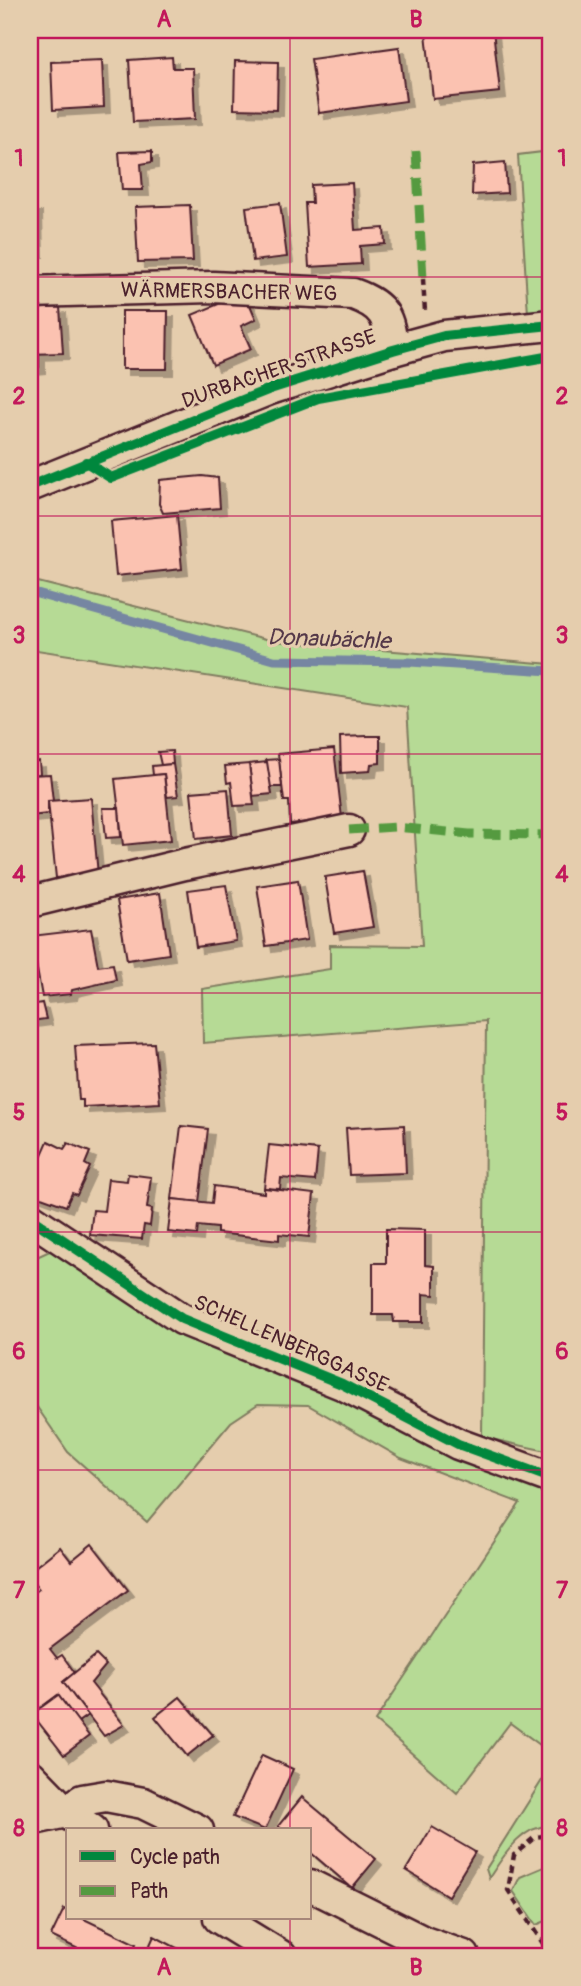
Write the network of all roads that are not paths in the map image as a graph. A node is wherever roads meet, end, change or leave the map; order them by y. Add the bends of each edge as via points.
1 (30, 292) edge
2 (551, 326) edge
3 (393, 350) junction
4 (30, 486) edge
5 (349, 830) dead end
6 (30, 902) edge
7 (30, 1218) edge
8 (551, 1478) edge
9 (30, 1775) edge
10 (66, 1812) junction
11 (30, 1820) edge
12 (89, 1828) edge
13 (194, 1828) edge
14 (312, 1886) edge
15 (222, 1920) edge
16 (281, 1956) edge
17 (464, 1956) edge

1 - 3 street, WÄRMERSBACHER WEG via 213,287 353,294 372,301 384,313
2 - 3 street, DURBACHER STRASSE via 444,336
3 - 4 street, DURBACHER STRASSE via 270,389
5 - 6 street
7 - 8 street, SCHELLENBERGGASSE via 183,1319 341,1384 458,1444
9 - 10 street
10 - 11 street
10 - 12 street
10 - 13 street via 82,1800 106,1796 143,1803
14 - 17 street via 424,1942
15 - 16 street

